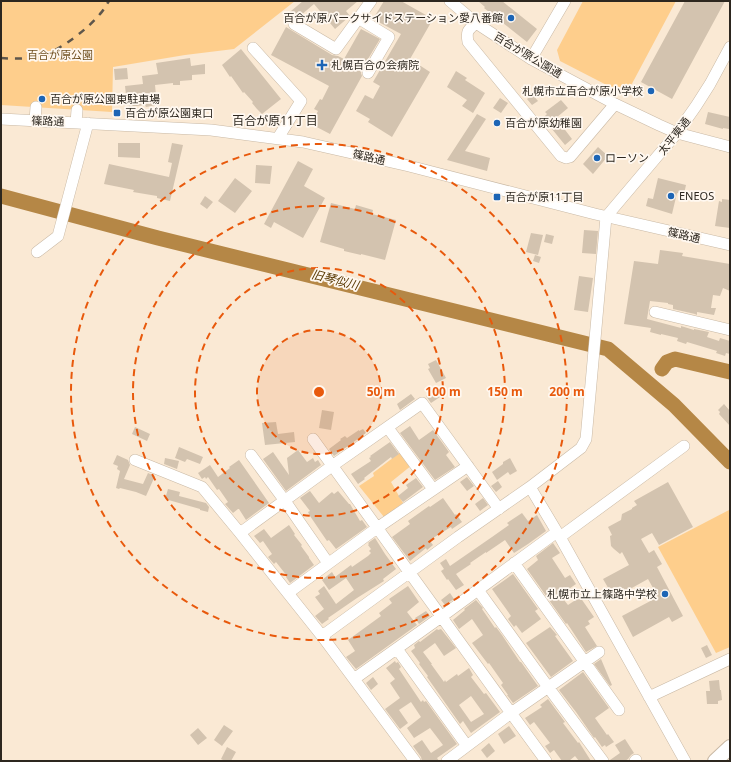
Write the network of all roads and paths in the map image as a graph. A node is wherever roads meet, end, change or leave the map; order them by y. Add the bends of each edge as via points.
1 (370, 1) edge
2 (450, 1) edge
3 (565, 1) edge
4 (358, 18) junction
5 (476, 23) junction
6 (294, 24) dead end
7 (730, 47) edge
8 (253, 48) dead end
9 (531, 59) junction
10 (726, 63) edge
11 (368, 74) dead end
12 (615, 104) junction
13 (36, 107) dead end
14 (78, 110) dead end
15 (1, 119) edge
16 (35, 121) junction
17 (82, 123) junction
18 (677, 133) junction
19 (278, 138) junction
20 (730, 147) edge
21 (606, 216) junction
22 (730, 245) edge
23 (37, 252) dead end
24 (655, 312) dead end
25 (730, 330) edge
26 (388, 428) junction
27 (313, 439) dead end
28 (684, 446) dead end
29 (251, 455) dead end
30 (135, 460) dead end
31 (332, 466) junction
32 (468, 466) junction
33 (530, 488) junction
34 (433, 489) junction
35 (285, 501) junction
36 (499, 509) junction
37 (377, 528) junction
38 (240, 533) junction
39 (558, 534) junction
40 (514, 563) junction
41 (328, 564) junction
42 (409, 573) junction
43 (478, 590) junction
44 (288, 593) junction
45 (441, 617) junction
46 (322, 636) junction
47 (397, 649) junction
48 (599, 652) dead end
49 (730, 659) edge
50 (584, 662) junction
51 (354, 679) junction
52 (548, 687) junction
53 (649, 697) junction
54 (619, 710) dead end
55 (511, 713) junction
56 (467, 746) junction
57 (730, 747) edge
58 (416, 761) edge
59 (447, 761) edge
60 (546, 761) edge
61 (603, 761) edge
62 (684, 761) edge
63 (715, 761) edge

1 - 4 street
2 - 5 street, 百合が原公園通
3 - 9 street
4 - 6 street via 336,49
4 - 11 street via 389,37
5 - 9 street, 百合が原公園通
5 - 12 street via 468,30 468,42 561,156 570,157
7 - 10 street, 太平東通
8 - 19 street via 302,101
9 - 12 street, 百合が原公園通
10 - 18 street, 太平東通
12 - 18 street, 百合が原公園通
13 - 16 street
14 - 17 street
15 - 16 street, 篠路通
16 - 17 street, 篠路通
17 - 19 street, 篠路通 via 211,130
17 - 23 street via 71,185 58,236
18 - 20 street, 百合が原公園通
18 - 21 street, 太平東通
19 - 21 street, 篠路通 via 409,166
21 - 22 street, 篠路通
21 - 33 street via 586,439 581,448
24 - 25 street
26 - 31 street
26 - 32 street via 422,403
26 - 34 street
27 - 31 street
28 - 39 street
29 - 35 street
30 - 38 street via 202,487
31 - 35 street
31 - 37 street
32 - 34 street
32 - 36 street
33 - 36 street
33 - 39 street
34 - 37 street
35 - 38 street
35 - 41 street
36 - 42 street
37 - 41 street
37 - 42 street
38 - 44 street
39 - 40 street
39 - 53 street
40 - 43 street
40 - 50 street
41 - 44 street
42 - 45 street
42 - 46 street
43 - 45 street
43 - 52 street
44 - 46 street
45 - 47 street
45 - 55 street
46 - 51 street
47 - 51 street
47 - 56 street
48 - 50 street
49 - 53 street
50 - 52 street
50 - 54 street
51 - 58 street
52 - 55 street
52 - 61 street
53 - 62 street
55 - 56 street
55 - 60 street
56 - 59 street
57 - 63 main road

